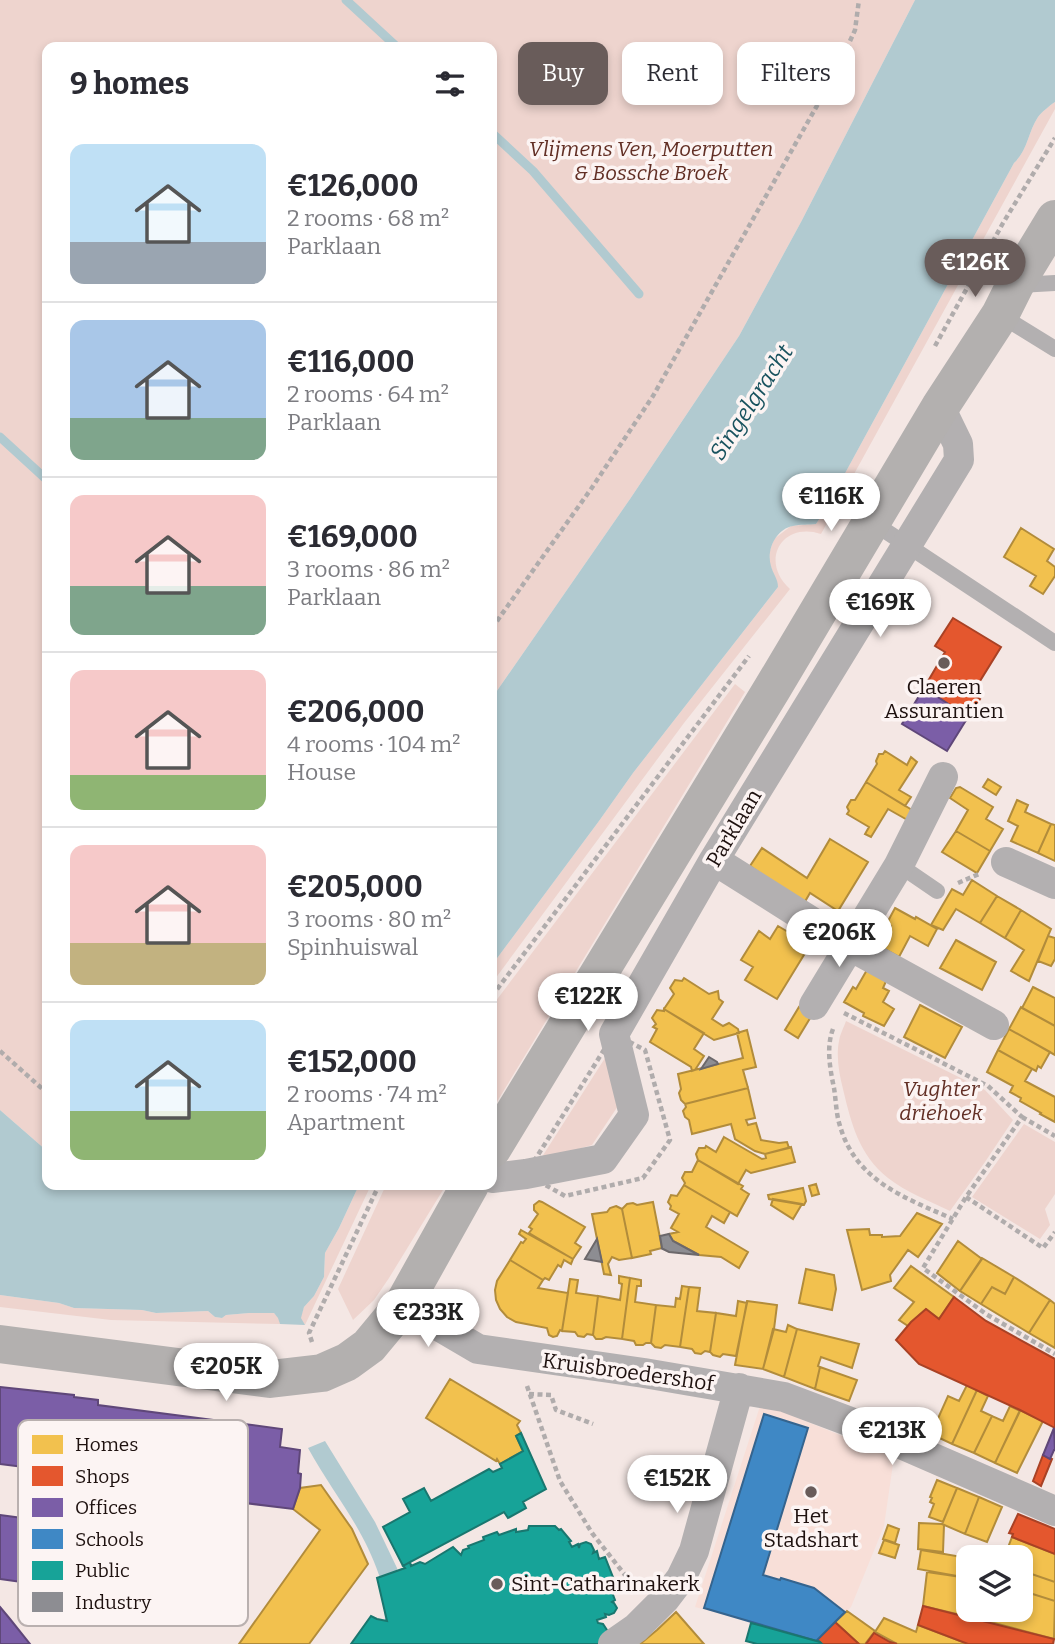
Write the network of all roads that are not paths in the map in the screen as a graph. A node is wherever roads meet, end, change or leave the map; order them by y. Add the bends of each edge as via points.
1 (1055, 219) edge
2 (1055, 283) edge
3 (1008, 300) junction
4 (1055, 349) edge
5 (940, 407) junction
6 (872, 522) junction
7 (906, 546) junction
8 (1055, 643) edge
9 (943, 777) dead end
10 (714, 860) junction
11 (1006, 862) road end
12 (899, 864) junction
13 (1055, 884) edge
14 (937, 891) road end
15 (850, 946) junction
16 (814, 1005) dead end
17 (994, 1025) dead end
18 (497, 1141) edge
19 (497, 1177) edge
20 (467, 1190) edge
21 (403, 1305) junction
22 (0, 1344) edge
23 (739, 1388) junction
24 (1055, 1511) edge
25 (631, 1637) edge

1 - 3 main road, Parklaan
2 - 3 lane
3 - 4 lane
3 - 5 main road, Parklaan
5 - 6 main road, Parklaan
5 - 7 street, Parklaan via 958,444 959,460
6 - 7 lane
6 - 18 main road, Parklaan
7 - 8 lane
7 - 10 street, Parklaan
9 - 12 street
10 - 15 street
10 - 19 street, Parklaan via 614,1034 634,1115 603,1159
11 - 13 street
12 - 14 lane
12 - 15 street
15 - 16 street
15 - 17 street
20 - 21 main road
21 - 22 main road via 369,1346 347,1362 322,1373 270,1379
21 - 23 street, Kruisbroedershof via 478,1349
23 - 24 street via 784,1397 848,1421
23 - 25 street, Kruisbroedershof via 694,1551 681,1578

